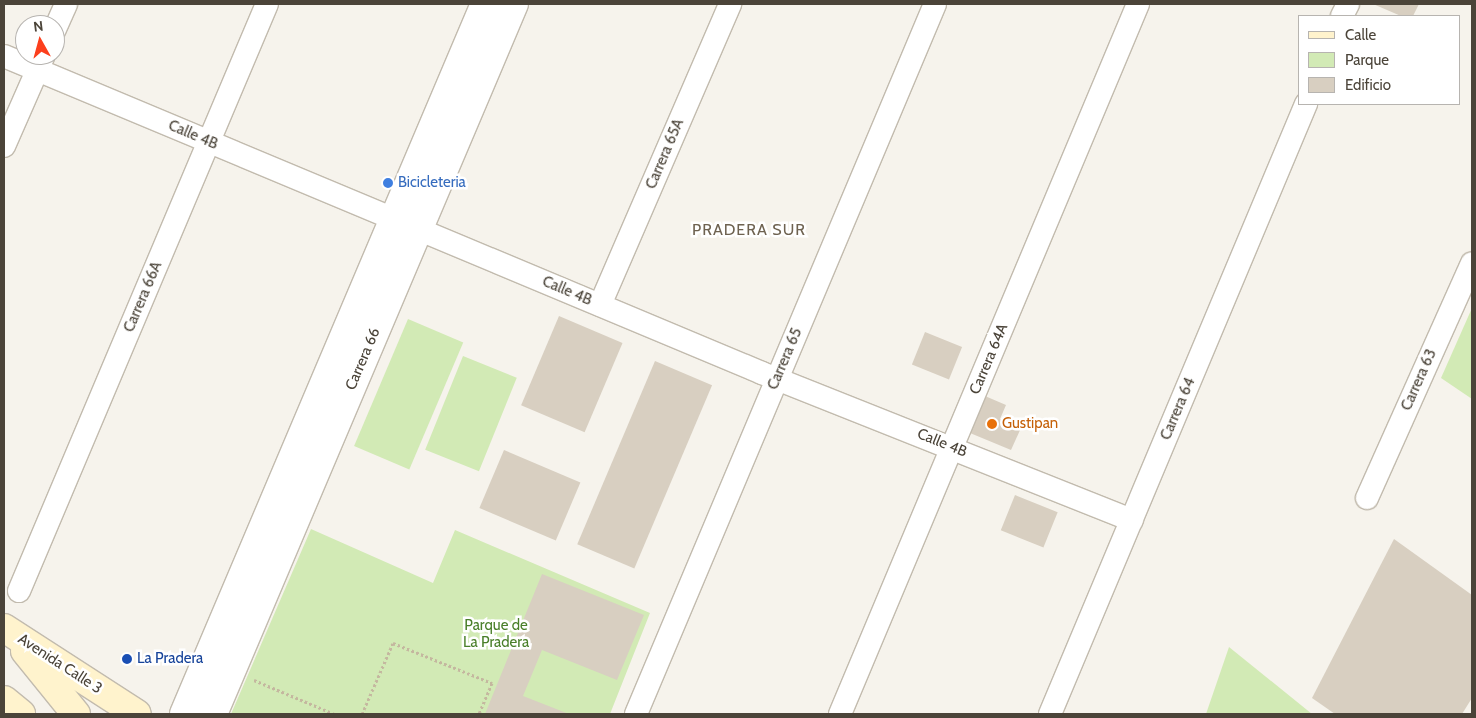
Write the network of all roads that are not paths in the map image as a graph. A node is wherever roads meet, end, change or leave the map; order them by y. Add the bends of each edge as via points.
1 (267, 4) edge
2 (485, 4) edge
3 (514, 4) edge
4 (730, 4) edge
5 (935, 4) edge
6 (1138, 4) edge
7 (40, 65) edge
8 (45, 65) edge
9 (1306, 105) edge
10 (209, 142) junction
11 (4, 146) edge
12 (406, 224) junction
13 (1472, 263) edge
14 (600, 305) junction
15 (777, 379) junction
16 (952, 447) junction
17 (1366, 498) dead end
18 (1132, 520) junction
19 (19, 591) dead end
20 (6, 629) edge
21 (4, 700) edge
22 (21, 714) edge
23 (76, 714) edge
24 (137, 714) edge
25 (184, 714) edge
26 (213, 714) edge
27 (636, 714) edge
28 (840, 714) edge
29 (1050, 714) edge

1 - 10 street, Carrera 66A
2 - 12 street, Carrera 66
3 - 12 street, Carrera 66
4 - 14 street, Carrera 65A
5 - 15 street, Carrera 65
6 - 16 street, Carrera 64A
7 - 11 street
8 - 10 street, Calle 4B
9 - 18 street, Carrera 64
10 - 12 street, Calle 4B
10 - 19 street, Carrera 66A
12 - 14 street, Calle 4B
12 - 25 street, Carrera 66
12 - 26 street, Carrera 66
13 - 17 street, Carrera 63
14 - 15 street, Calle 4B
15 - 16 street, Calle 4B
15 - 27 street, Carrera 65
16 - 18 street, Calle 4B
16 - 28 street, Carrera 64A
18 - 29 street, Carrera 64
20 - 23 main road, Avenida Calle 3
20 - 24 main road, Avenida Calle 3
21 - 22 main road

